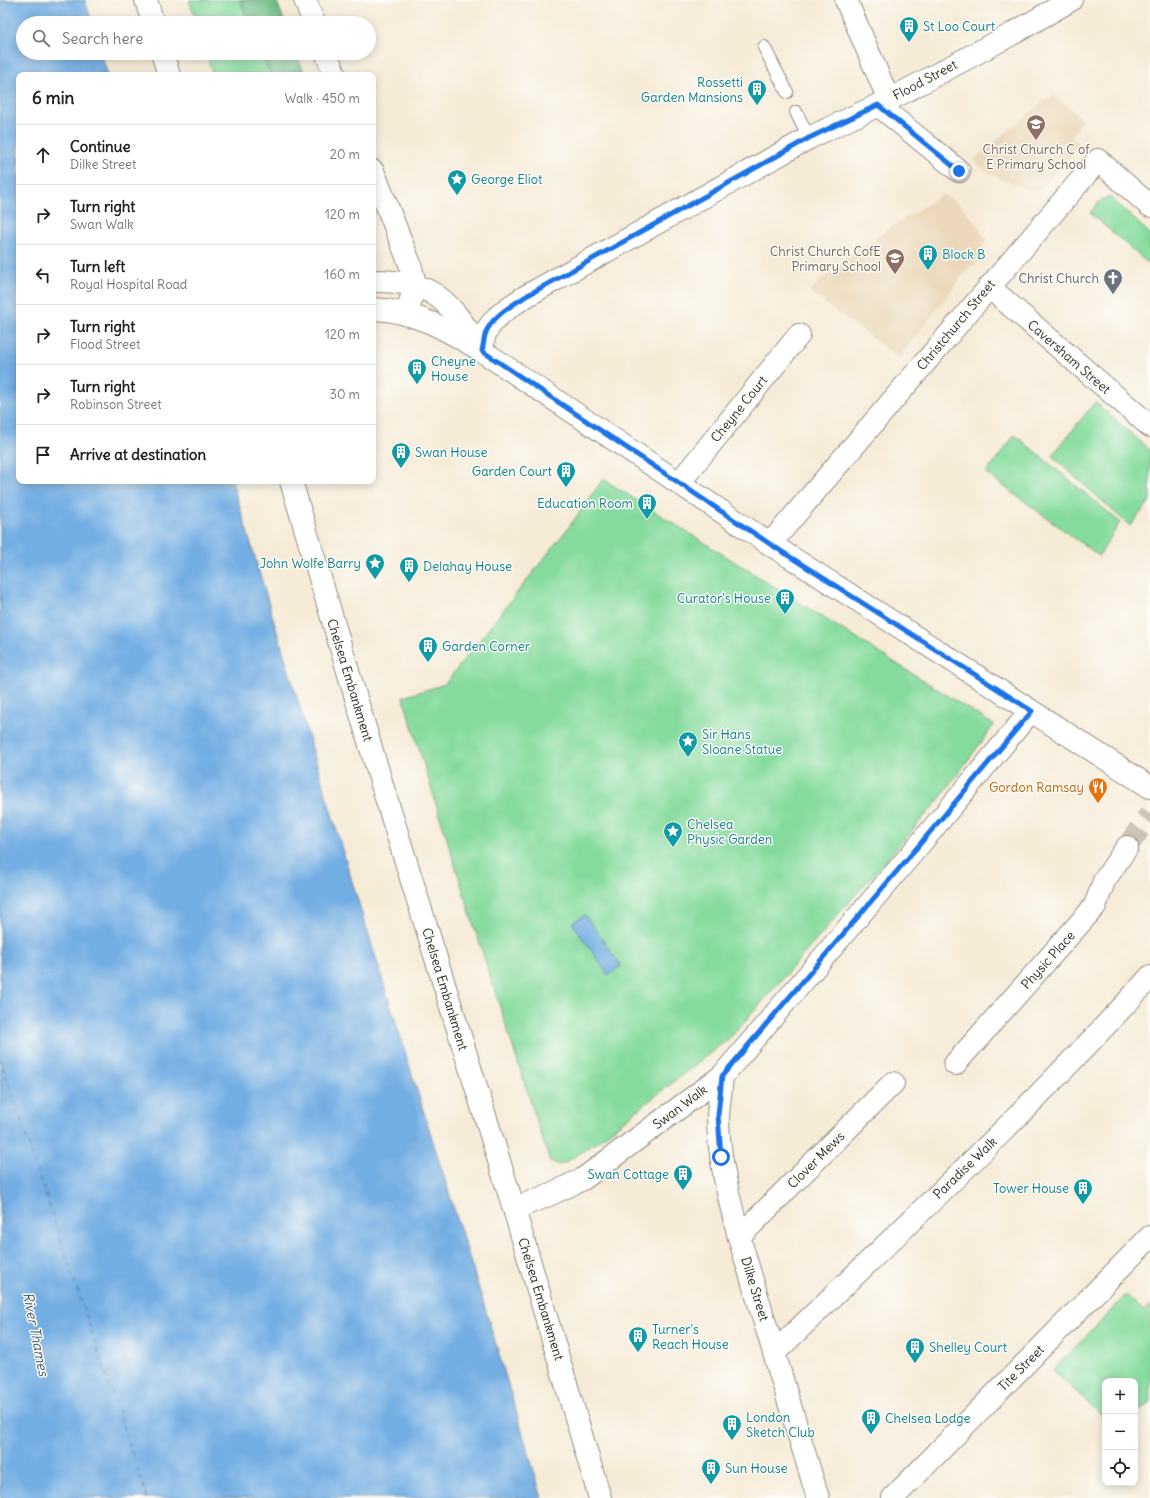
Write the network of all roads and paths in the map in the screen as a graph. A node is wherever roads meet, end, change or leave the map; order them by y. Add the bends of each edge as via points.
1 (146, 0) edge
2 (305, 0) edge
3 (846, 0) edge
4 (1071, 0) edge
5 (151, 16) edge
6 (311, 16) edge
7 (764, 47) dead end
8 (164, 60) edge
9 (329, 60) edge
10 (168, 72) edge
11 (334, 72) edge
12 (787, 92) dead end
13 (884, 102) junction
14 (796, 112) dead end
15 (809, 138) junction
16 (959, 171) dead end
17 (376, 179) edge
18 (1150, 206) edge
19 (376, 281) edge
20 (415, 284) junction
21 (989, 287) junction
22 (376, 309) edge
23 (408, 314) junction
24 (799, 335) dead end
25 (482, 351) junction
26 (1150, 426) edge
27 (679, 483) junction
28 (292, 484) edge
29 (770, 544) junction
30 (1032, 711) junction
31 (1150, 787) edge
32 (1127, 847) tunnel mouth
33 (1150, 977) edge
34 (955, 1064) dead end
35 (722, 1076) junction
36 (893, 1083) dead end
37 (514, 1209) junction
38 (739, 1237) junction
39 (1150, 1237) edge
40 (774, 1353) junction
41 (600, 1498) edge
42 (818, 1498) edge
43 (893, 1498) edge

1 - 5 main road
2 - 6 main road
3 - 13 main road
4 - 13 main road, Flood Street
7 - 12 lane
8 - 10 main road
9 - 11 main road
13 - 15 main road, Flood Street
13 - 16 main road
14 - 15 lane
15 - 25 main road, Flood Street via 508,308 495,319 485,333
17 - 20 main road via 410,264
18 - 21 main road, Christchurch Street via 1098,160
19 - 20 main road
20 - 23 main road
20 - 25 main road via 443,299 463,322
21 - 26 main road, Caversham Street
21 - 29 main road, Christchurch Street
22 - 23 main road
23 - 25 main road via 447,329
24 - 27 main road, Cheyne Court
25 - 27 main road
27 - 29 main road
28 - 37 main road, Chelsea Embankment via 382,788
29 - 30 main road
30 - 31 main road
30 - 35 main road, Swan Walk
32 - 34 main road, Physic Place via 1104,881 1095,906
33 - 40 main road, Paradise Walk via 1022,1113
35 - 37 main road, Swan Walk via 583,1179
35 - 38 main road, Dilke Street via 718,1115 719,1136 728,1196
36 - 38 main road, Clover Mews
37 - 41 main road, Chelsea Embankment
38 - 40 main road, Dilke Street
39 - 43 main road, Tite Street
40 - 42 main road, Dilke Street

